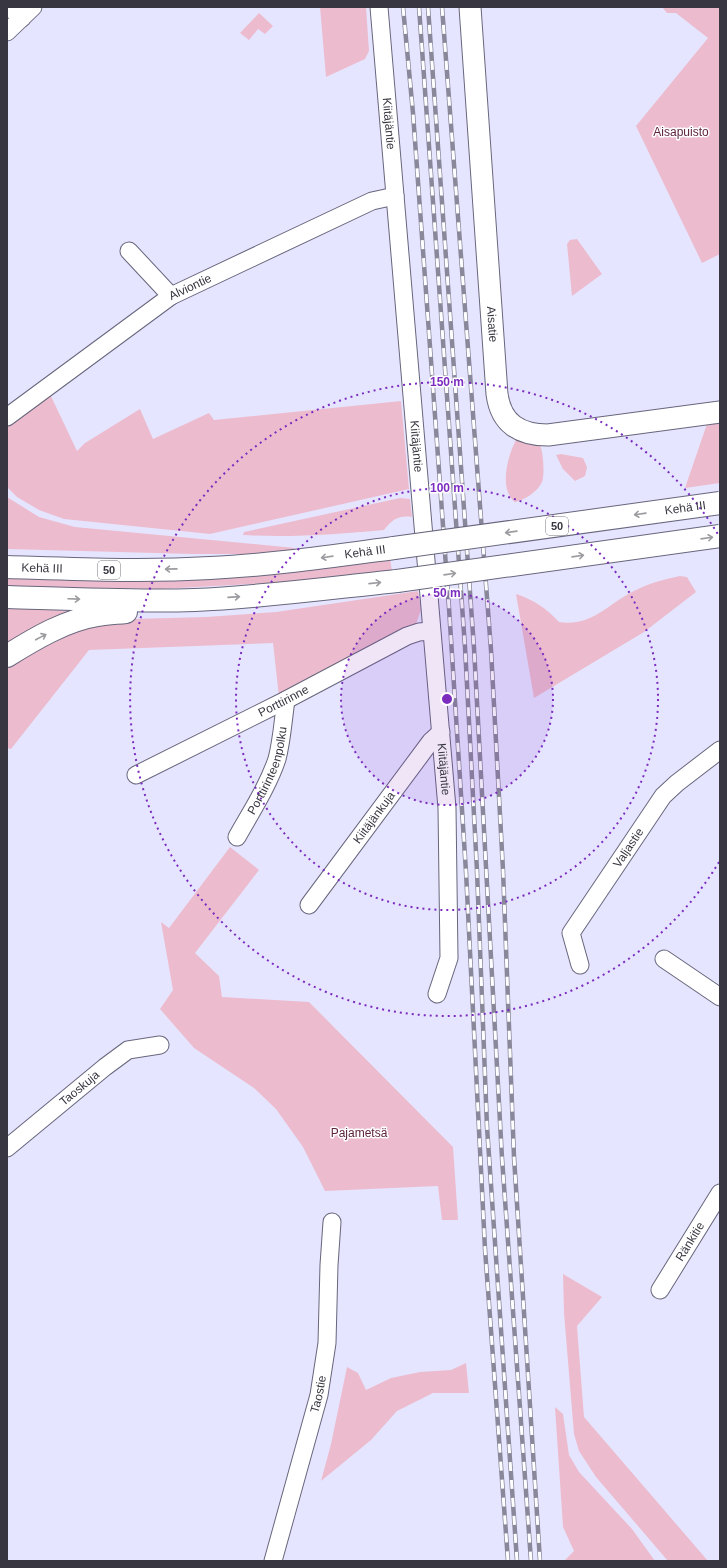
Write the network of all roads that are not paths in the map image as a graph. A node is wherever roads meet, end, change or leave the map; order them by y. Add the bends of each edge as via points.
1 (9, 7) edge
2 (379, 7) edge
3 (470, 7) edge
4 (27, 13) edge
5 (7, 32) edge
6 (395, 196) junction
7 (129, 251) dead end
8 (171, 296) junction
9 (720, 412) edge
10 (7, 417) edge
11 (720, 503) edge
12 (720, 536) edge
13 (7, 567) edge
14 (7, 597) edge
15 (195, 600) junction
16 (431, 631) junction
17 (7, 656) edge
18 (286, 700) junction
19 (441, 732) junction
20 (720, 750) edge
21 (136, 775) dead end
22 (237, 837) dead end
23 (309, 905) dead end
24 (664, 959) dead end
25 (580, 965) dead end
26 (437, 994) dead end
27 (720, 997) edge
28 (160, 1045) dead end
29 (7, 1148) edge
30 (720, 1194) edge
31 (332, 1222) dead end
32 (660, 1290) dead end
33 (273, 1561) edge

1 - 4 street
2 - 6 street, Kiitäjäntie
3 - 9 street, Aisatie via 497,394 506,418 524,432 548,435
4 - 5 street
6 - 8 street, Alviontie via 372,201
6 - 16 street, Kiitäjäntie
7 - 8 street
8 - 10 street, Alviontie
11 -> 13 highway, Kehä III / 50, bridge via 319,558 210,568 90,570
15 -> 12 highway, bridge via 397,581
14 -> 15 highway
17 -> 15 highway via 80,619 144,611
16 - 18 street, Porttirinne via 407,636
16 - 19 street, Kiitäjäntie
18 - 21 street, Porttirinne
18 - 22 street, Porttirinteenpolku via 276,760
19 - 23 street, Kiitäjänkuja via 431,741
19 - 26 street, Kiitäjäntie via 447,808 449,958
20 - 25 street, Valjastie via 663,796 571,933
24 - 27 street
28 - 29 street, Taoskuja via 128,1050 105,1066
30 - 32 street, Ränkitie
31 - 33 street, Taostie via 327,1343 320,1388

